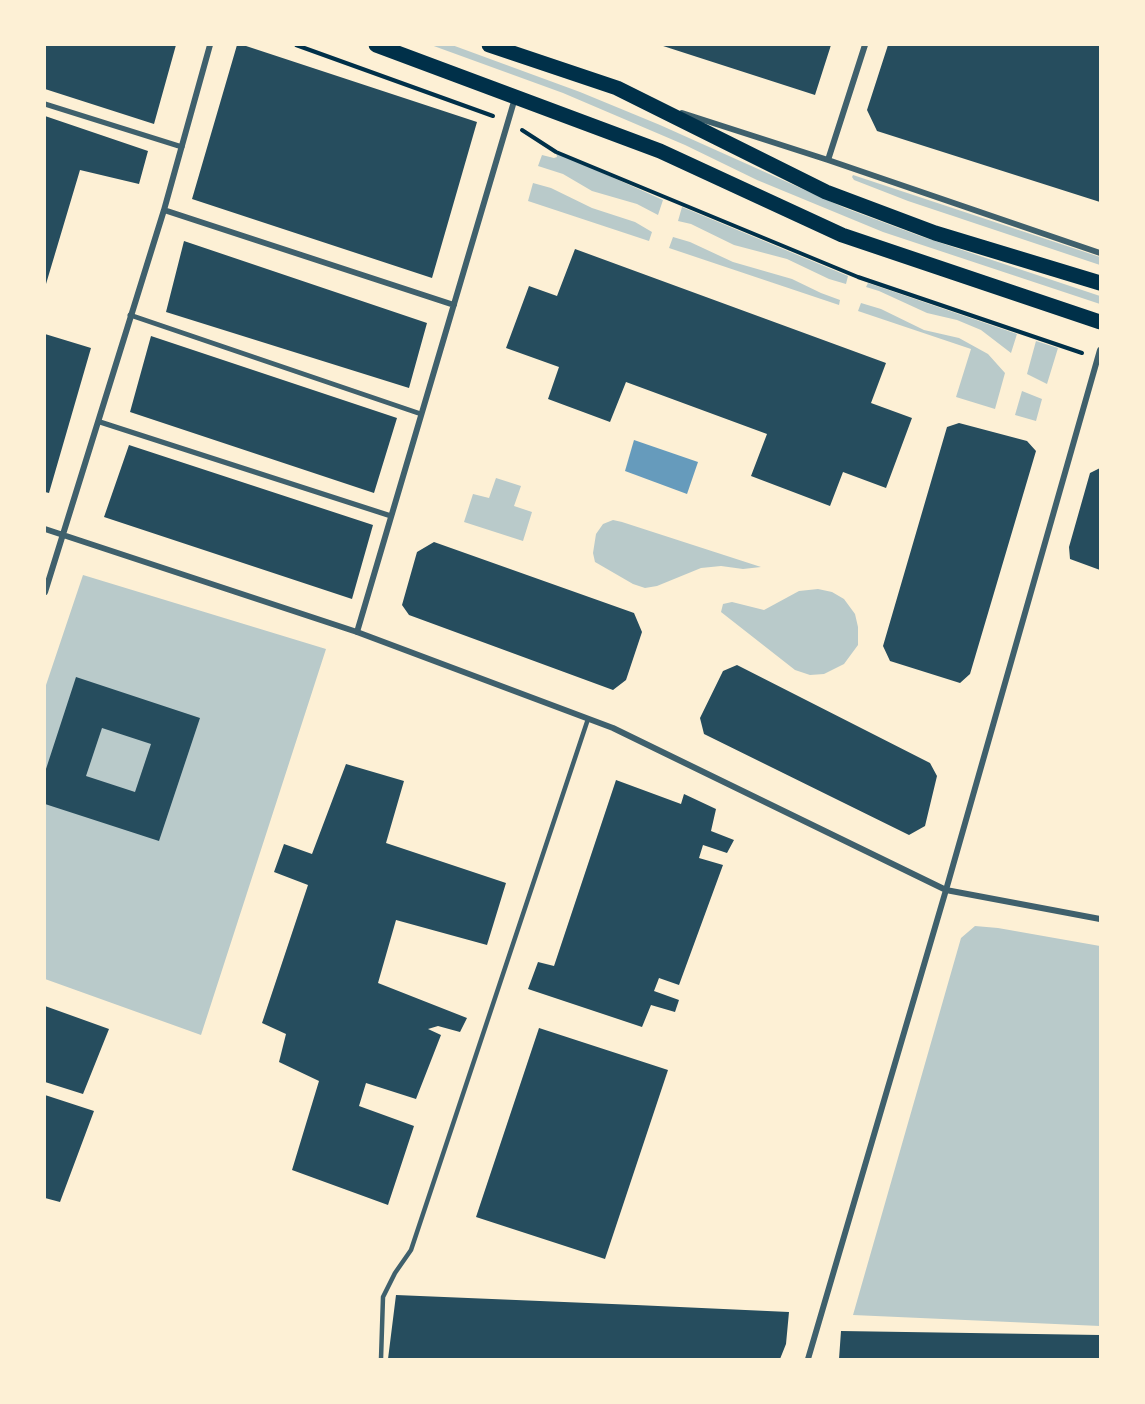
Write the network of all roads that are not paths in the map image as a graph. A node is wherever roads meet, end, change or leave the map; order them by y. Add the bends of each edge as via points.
1 (210, 45) edge
2 (376, 45) edge
3 (489, 45) edge
4 (865, 45) edge
5 (617, 88) junction
6 (516, 96) junction
7 (45, 104) edge
8 (182, 147) junction
9 (828, 160) junction
10 (164, 210) junction
11 (1100, 253) edge
12 (1100, 283) edge
13 (454, 305) junction
14 (130, 315) junction
15 (1100, 322) edge
16 (1100, 350) edge
17 (421, 414) junction
18 (100, 422) junction
19 (391, 516) junction
20 (45, 529) edge
21 (64, 536) junction
22 (45, 592) edge
23 (357, 632) junction
24 (588, 719) junction
25 (946, 890) junction
26 (1100, 919) edge
27 (381, 1359) edge
28 (808, 1359) edge

1 - 8 street
2 - 6 main road
3 - 5 main road
4 - 9 street
5 - 9 street
5 - 12 main road via 826,192 935,233
6 - 13 street
6 - 15 main road via 660,151 842,235
7 - 8 street
8 - 10 street
9 - 11 street
10 - 13 street
10 - 14 street
13 - 17 street
14 - 17 street
14 - 18 street
16 - 25 street
17 - 19 street
18 - 19 street
18 - 21 street
19 - 23 street
20 - 21 street
21 - 22 street
21 - 23 street
23 - 24 street
24 - 25 street via 614,728
24 - 27 lane via 411,1250 383,1297
25 - 26 street
25 - 28 street

